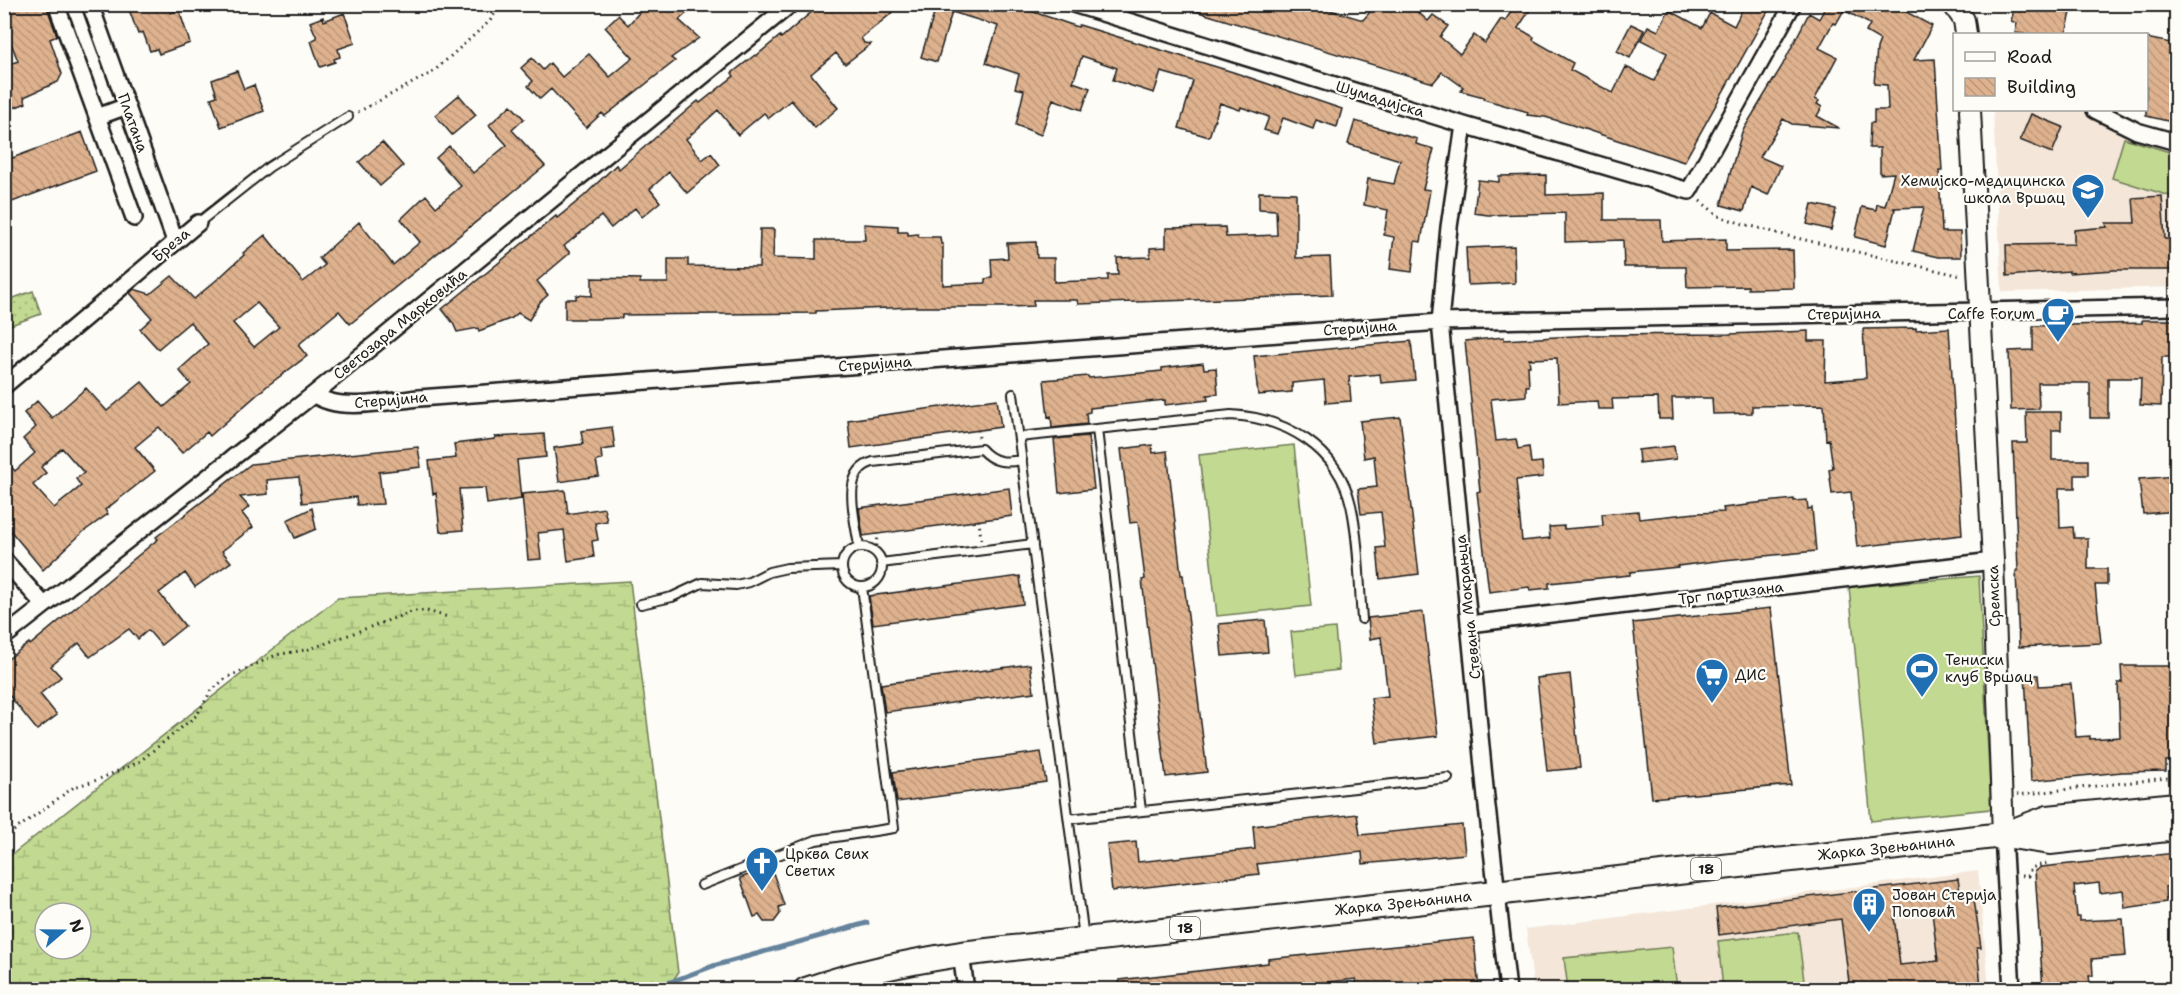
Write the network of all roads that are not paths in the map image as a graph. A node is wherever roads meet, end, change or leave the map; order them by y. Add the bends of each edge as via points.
1 (56, 4) edge
2 (90, 4) edge
3 (791, 4) edge
4 (1073, 4) edge
5 (1793, 4) edge
6 (1956, 6) edge
7 (1966, 33) edge
8 (127, 106) junction
9 (1970, 111) edge
10 (2097, 111) edge
11 (97, 117) junction
12 (348, 117) road end
13 (1464, 125) junction
14 (2176, 142) edge
15 (134, 218) dead end
16 (198, 223) joint
17 (175, 241) junction
18 (2176, 307) edge
19 (1980, 311) junction
20 (1440, 322) junction
21 (4, 386) edge
22 (314, 394) junction
23 (1013, 394) dead end
24 (1097, 429) junction
25 (1019, 437) junction
26 (1022, 460) junction
27 (1033, 544) junction
28 (859, 547) junction
29 (4, 560) edge
30 (1993, 561) junction
31 (881, 563) junction
32 (842, 566) junction
33 (862, 587) junction
34 (641, 604) dead end
35 (44, 605) junction
36 (1362, 619) dead end
37 (1469, 624) junction
38 (4, 636) edge
39 (1449, 778) dead end
40 (2176, 805) edge
41 (1142, 811) junction
42 (1069, 819) junction
43 (2176, 828) edge
44 (2003, 835) junction
45 (702, 885) dead end
46 (1496, 893) junction
47 (1085, 939) junction
48 (961, 954) junction
49 (806, 990) edge
50 (966, 990) edge
51 (1508, 990) edge
52 (2012, 990) edge

1 - 11 street
2 - 8 street, Платана
3 - 22 street, Светозара Марковића
4 - 13 street, Шумадијска
5 - 13 street, Шумадијска via 1689,191
6 - 7 street
8 - 11 street
8 - 17 street, Платана
9 - 19 street, Сремска
10 - 14 street via 2137,131
11 - 15 street
12 - 16 lane, Бреза via 269,167
13 - 20 street
16 - 17 street, Бреза
17 - 21 street, Бреза
18 - 19 street, Стеријина
19 - 20 street, Стеријина
19 - 30 street, Сремска
20 - 22 street, Стеријина via 359,404 330,403
20 - 37 street, Стевана Мокрањца
22 - 35 street, Светозара Марковића
23 - 25 lane
24 - 25 lane
24 - 36 lane via 1231,415 1282,425 1309,440 1340,476 1351,505
24 - 41 lane
25 - 26 lane
26 - 27 lane
26 - 28 lane via 998,461 981,450 864,465 856,473 852,487
27 - 31 lane
27 - 42 lane
28 - 31 lane via 873,551
28 - 32 lane via 846,554
29 - 35 street
30 - 37 street, Трг партизана
30 - 44 street, Сремска
31 - 33 lane via 875,582
32 - 33 lane via 849,583
32 - 34 lane via 787,568 736,585 702,583 672,597
33 - 45 lane via 894,828 816,840
35 - 38 street, Светозара Марковића
37 - 46 street, Стевана Мокрањца
39 - 41 lane
40 - 44 main road, Жарка Зрењанина / 18 via 2048,818
41 - 42 lane
42 - 47 lane
43 - 44 main road, Жарка Зрењанина / 18 via 2050,842
44 - 46 main road, Жарка Зрењанина / 18
44 - 52 street, Сремска
46 - 47 main road, Жарка Зрењанина / 18
46 - 51 street, Стевана Мокрањца
47 - 48 main road, Жарка Зрењанина / 18
48 - 49 main road, Жарка Зрењанина / 18 via 880,967
48 - 50 street

